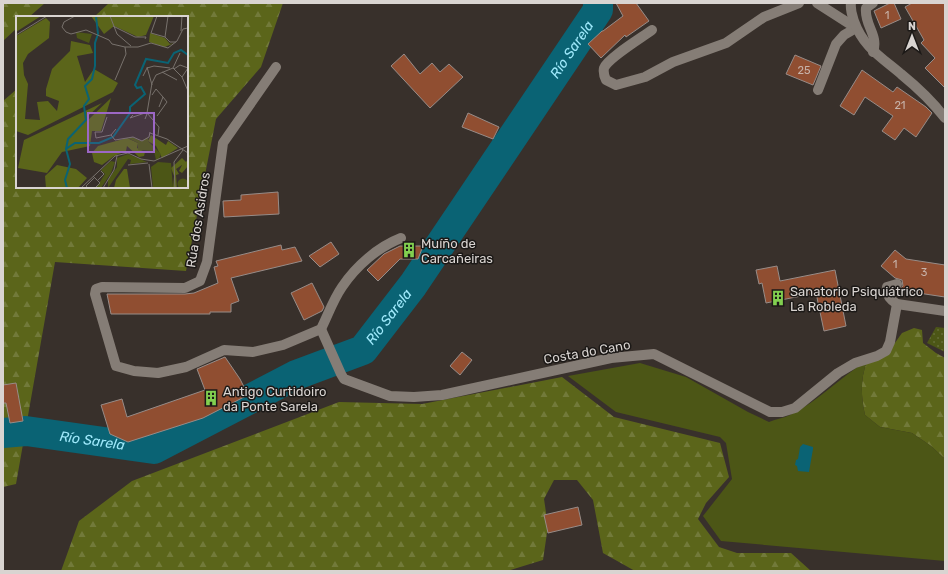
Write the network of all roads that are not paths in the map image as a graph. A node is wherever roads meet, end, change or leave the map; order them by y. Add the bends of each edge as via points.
1 (799, 3) edge
2 (818, 3) edge
3 (873, 3) edge
4 (851, 6) edge
5 (856, 28) junction
6 (652, 30) dead end
7 (873, 52) junction
8 (276, 67) dead end
9 (818, 90) dead end
10 (945, 118) edge
11 (401, 238) dead end
12 (897, 284) dead end
13 (896, 304) junction
14 (945, 311) edge
15 (323, 332) junction

1 - 6 street via 764,17 726,44 673,62 645,77 616,85 606,80 603,74 605,67 613,58
2 - 5 street
3 - 7 street via 866,8 866,14 876,44
4 - 5 street
5 - 7 street
5 - 9 street via 844,35 836,44
7 - 10 street via 935,105
8 - 15 street, Rúa dos Asidros via 223,143 207,262 200,281 184,288 102,287 96,289 95,294 116,366 134,371 158,373 186,367 224,350 253,352
11 - 15 street via 391,242 354,272 342,287
12 - 13 street via 886,287 891,300
13 - 14 street
13 - 15 street, Costa do Cano via 890,342 886,351 855,363 838,373 795,408 782,412 770,412 654,354 611,358 442,395 390,396 344,379

